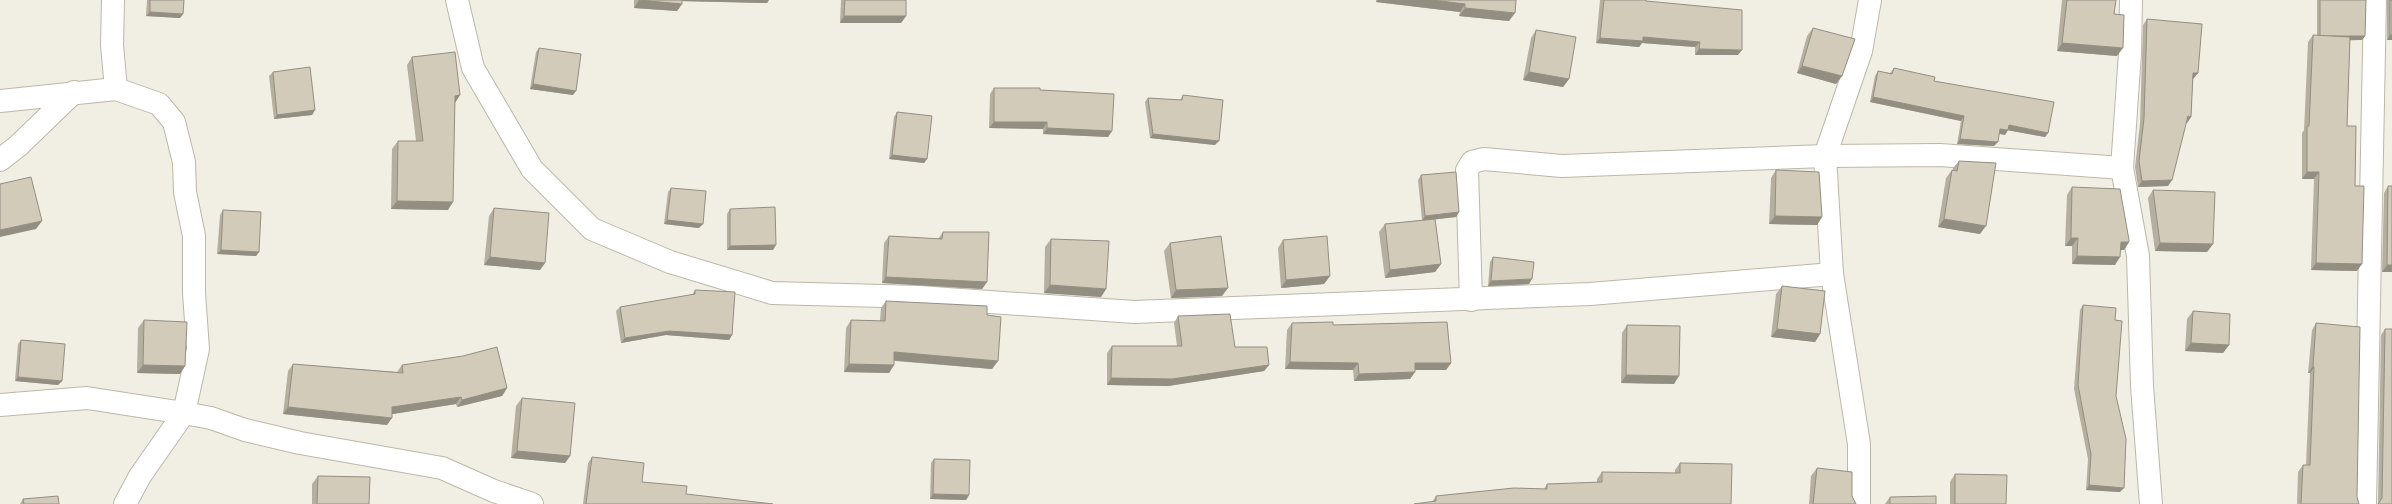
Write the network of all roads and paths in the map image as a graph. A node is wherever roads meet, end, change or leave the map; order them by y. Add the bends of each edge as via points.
1 (113, 0) edge
2 (457, 0) edge
3 (1870, 0) edge
4 (2131, 0) edge
5 (2375, 0) edge
6 (116, 89) junction
7 (74, 92) junction
8 (0, 101) edge
9 (1825, 156) junction
10 (0, 160) edge
11 (2122, 168) junction
12 (1832, 274) junction
13 (1471, 300) junction
14 (0, 405) edge
15 (184, 413) junction
16 (124, 504) edge
17 (532, 504) edge
18 (1859, 504) edge
19 (2151, 504) edge
20 (2365, 504) edge

1 - 6 street via 112,46
2 - 13 street via 472,68 532,168 592,229 670,262 772,292 919,297 1134,312
3 - 9 street via 1861,51
4 - 11 street
5 - 20 street
6 - 7 street
6 - 15 street via 159,104 174,122 184,162 186,192 194,236 194,293 198,349
7 - 8 street
7 - 10 street
9 - 11 street via 1940,155
9 - 12 street
9 - 13 street via 1562,166 1484,159 1472,162 1467,170
11 - 19 street via 2138,256 2142,386
12 - 13 street via 1590,294
12 - 18 street via 1859,444
14 - 15 street via 87,398
15 - 16 street via 140,476
15 - 17 street via 300,443 442,468 494,491

